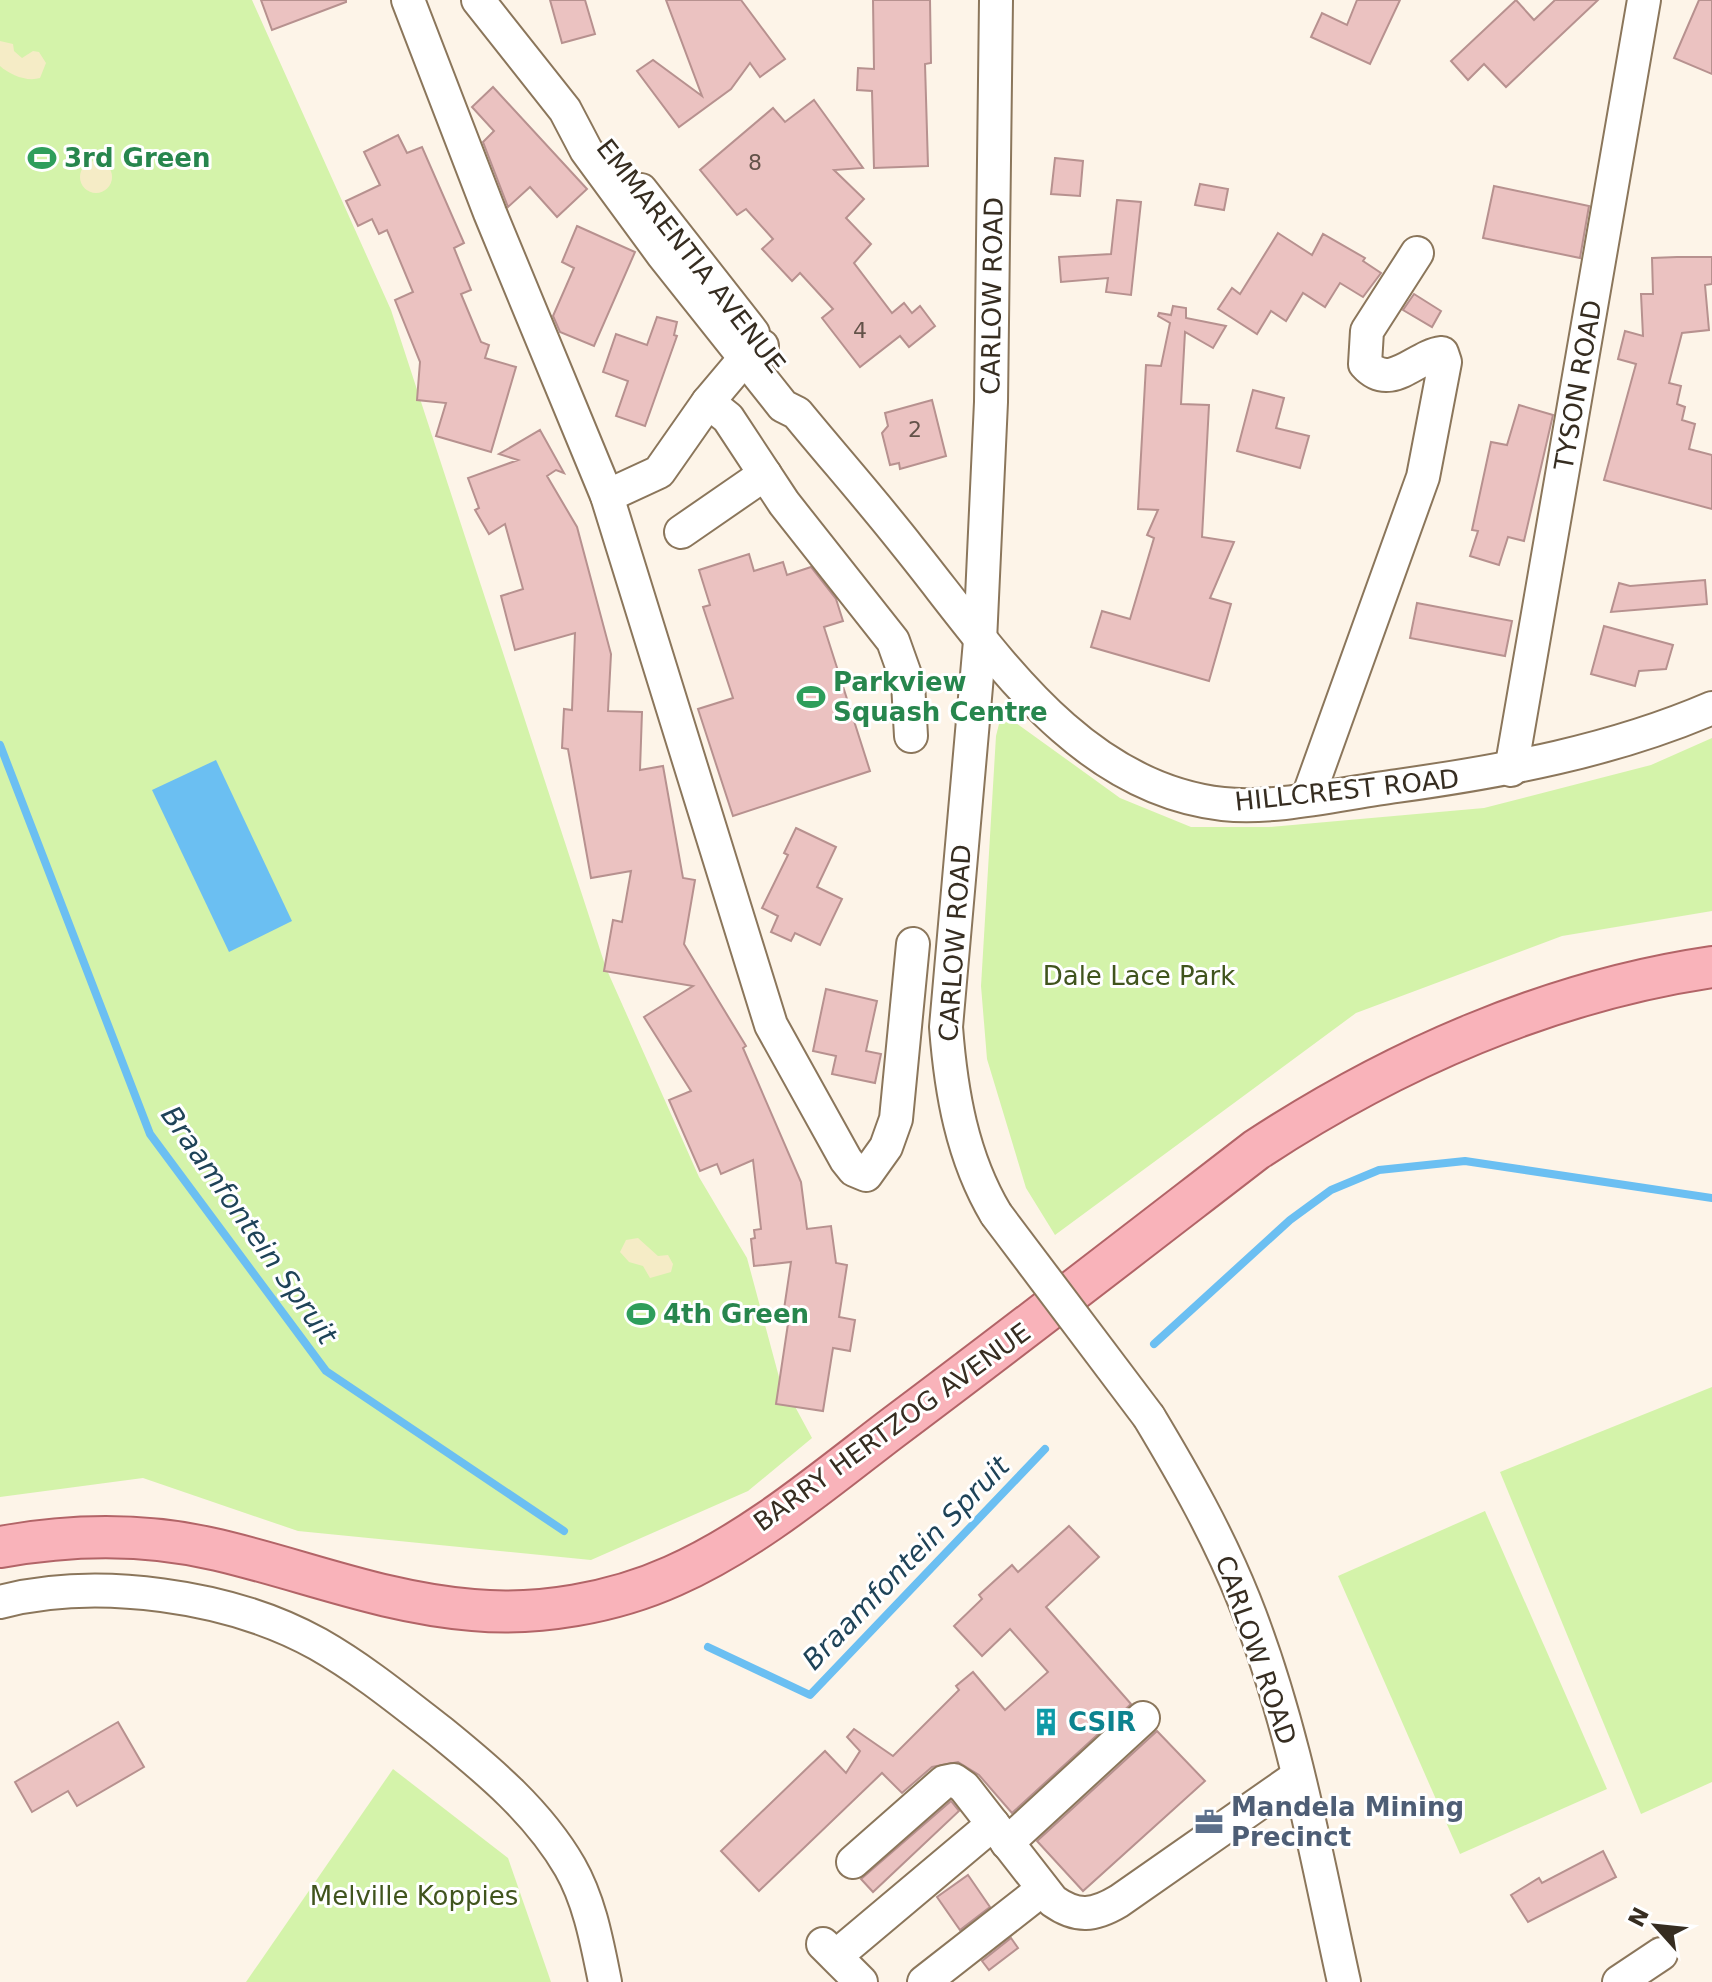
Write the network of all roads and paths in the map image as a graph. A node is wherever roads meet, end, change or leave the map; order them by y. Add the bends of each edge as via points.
1 (408, 0) edge
2 (478, 0) edge
3 (996, 0) edge
4 (1644, 0) edge
5 (1417, 253) dead end
6 (754, 352) junction
7 (708, 402) junction
8 (765, 474) junction
9 (607, 496) junction
10 (681, 532) dead end
11 (980, 641) junction
12 (1712, 708) edge
13 (911, 736) dead end
14 (1511, 770) junction
15 (1308, 797) junction
16 (913, 944) dead end
17 (1712, 967) edge
18 (0, 1547) edge
19 (0, 1602) edge
20 (1143, 1718) dead end
21 (1298, 1776) junction
22 (1000, 1834) junction
23 (853, 1862) dead end
24 (1043, 1889) junction
25 (1661, 1954) dead end
26 (605, 1982) edge
27 (861, 1982) edge
28 (924, 1982) edge
29 (1344, 1982) edge
30 (1619, 1982) edge

1 - 9 street
2 - 6 street, EMMARENTIA AVENUE via 565,110 603,173
3 - 11 street, CARLOW ROAD via 991,402
4 - 14 street, TYSON ROAD
5 - 15 street via 1367,331 1365,364 1386,375 1442,353 1435,421 1423,477
6 - 7 street
6 - 11 street, EMMARENTIA AVENUE via 783,406 797,413
7 - 8 street via 728,418
7 - 9 street via 659,472
8 - 10 street
8 - 13 street via 893,641 908,683
9 - 16 street via 771,1025 846,1160 866,1175 886,1147 896,1119
11 - 15 street, HILLCREST ROAD via 1065,729 1143,781 1224,804
11 - 21 street, CARLOW ROAD, bridge via 946,1027 962,1131 996,1214 1149,1417 1195,1493 1245,1602
12 - 14 street, HILLCREST ROAD
14 - 15 street, HILLCREST ROAD
17 - 18 main road, BARRY HERTZOG AVENUE via 1566,1001 1488,1028 1375,1078 1311,1114 1256,1150 796,1501 713,1555 616,1598 478,1611 399,1599 178,1543 108,1537
19 - 26 street via 73,1590 162,1595 280,1628 344,1660 481,1764 543,1828 582,1892
20 - 22 street
21 - 24 street via 1104,1910 1069,1912
21 - 29 street, CARLOW ROAD
22 - 23 street via 954,1780 944,1782
22 - 24 street
22 - 27 street via 830,1950
24 - 28 street
25 - 30 street

